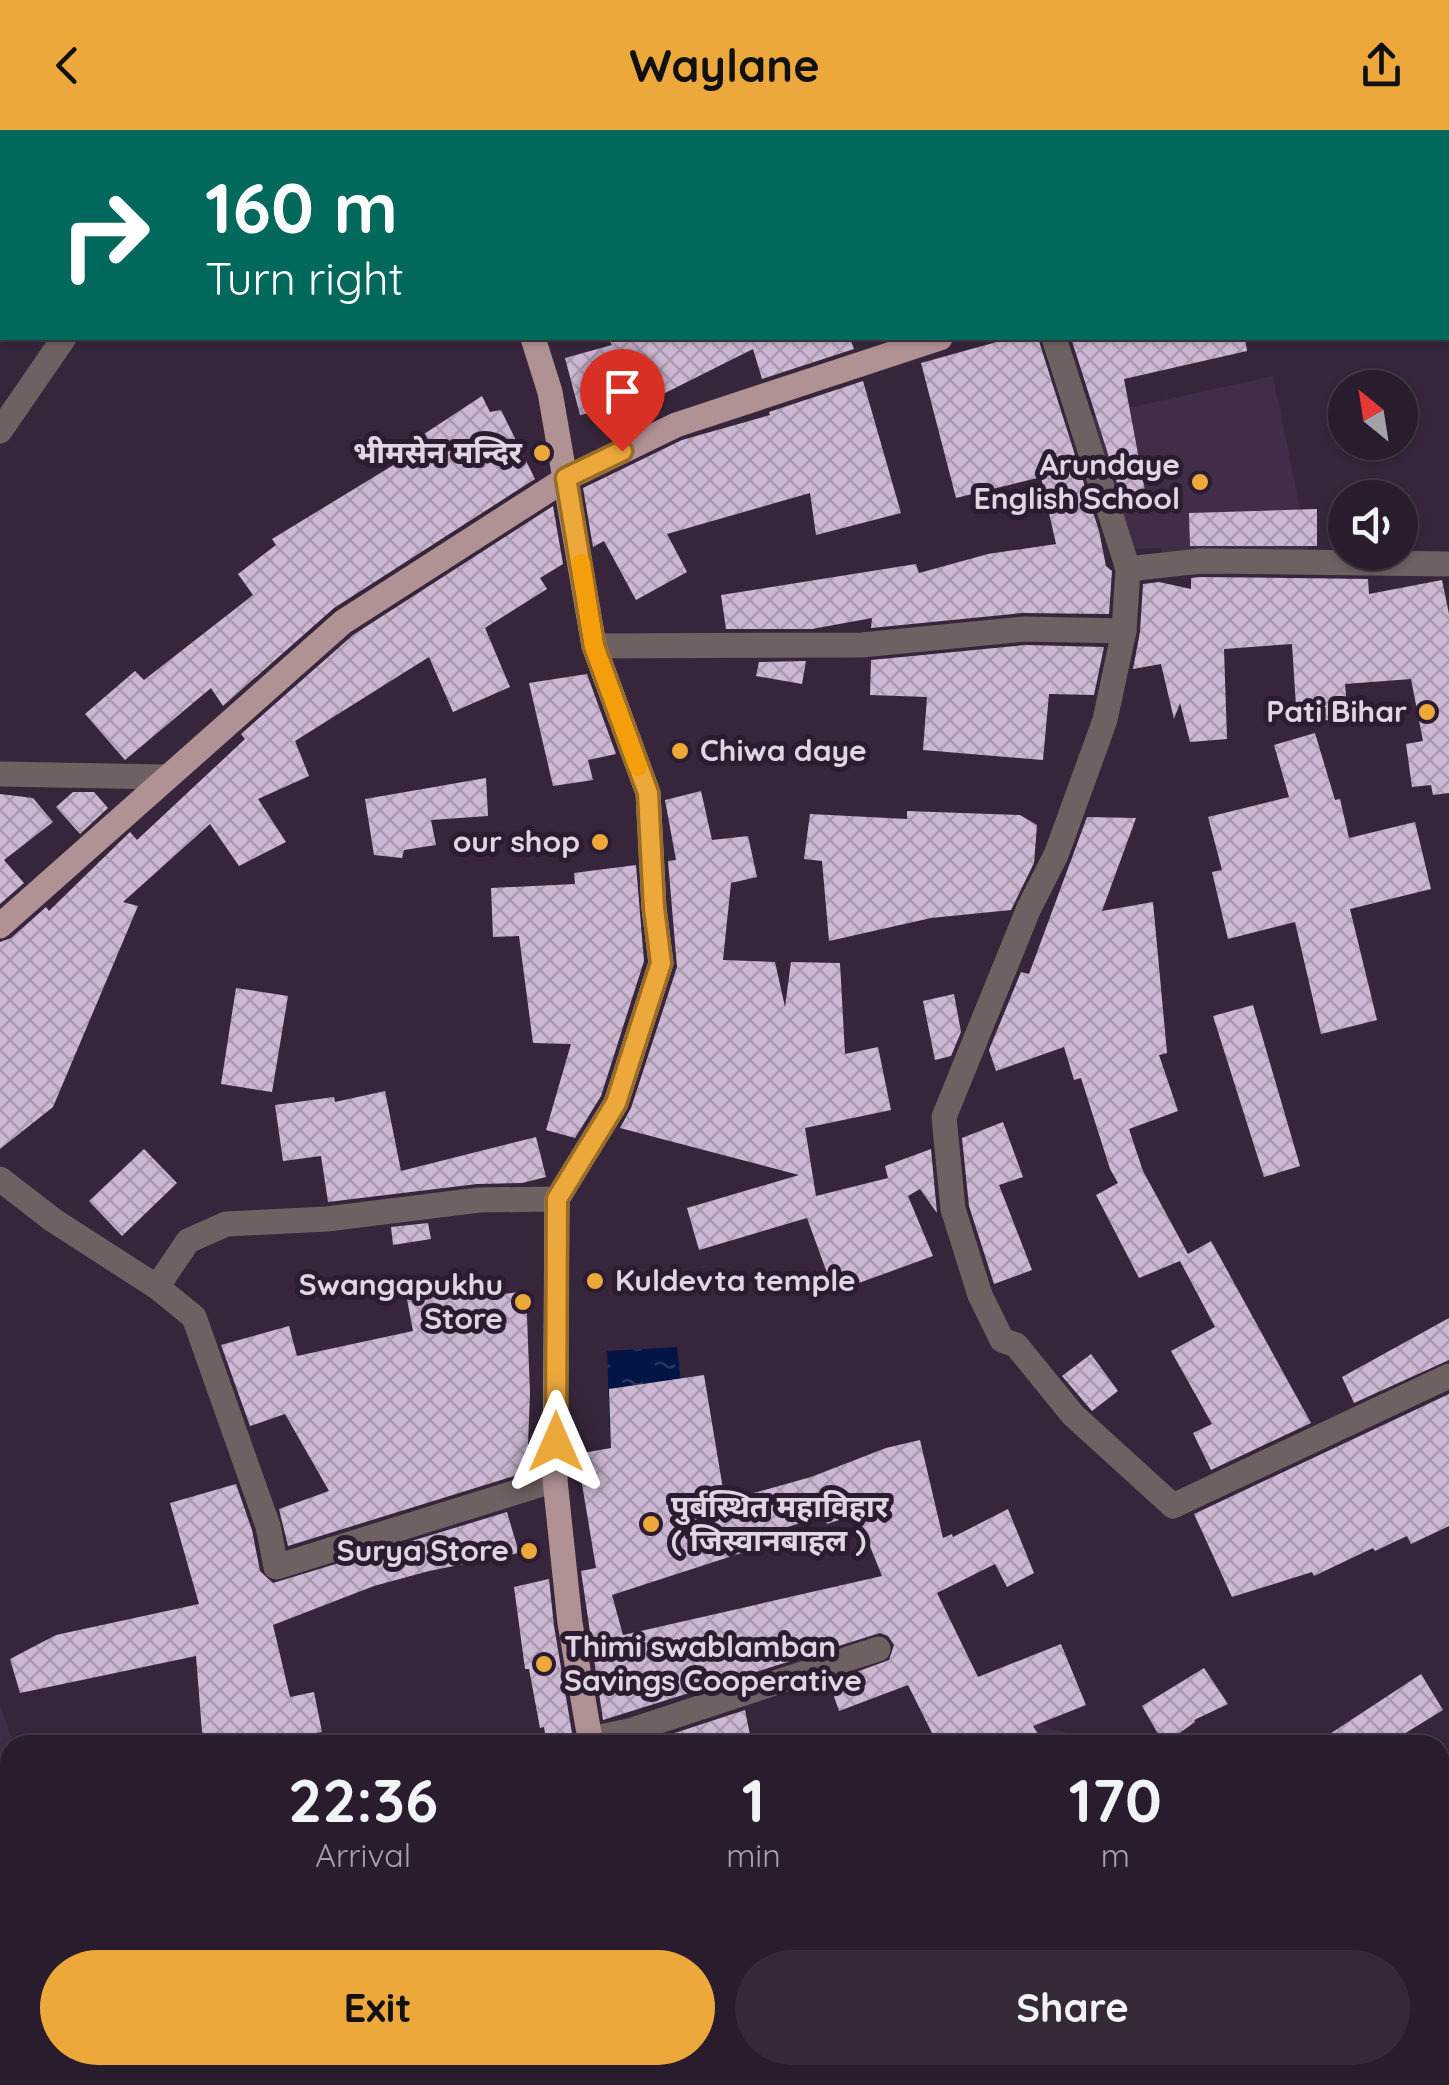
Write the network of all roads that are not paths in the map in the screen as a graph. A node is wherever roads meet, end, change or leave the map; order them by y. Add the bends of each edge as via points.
1 (63, 340) edge
2 (534, 340) edge
3 (934, 340) edge
4 (1055, 340) edge
5 (0, 431) edge
6 (566, 478) junction
7 (1449, 564) edge
8 (1128, 569) junction
9 (1124, 631) junction
10 (594, 646) junction
11 (0, 774) edge
12 (167, 777) junction
13 (0, 926) edge
14 (0, 1179) edge
15 (557, 1199) junction
16 (157, 1287) junction
17 (1449, 1376) edge
18 (555, 1480) junction
19 (878, 1649) dead end
20 (589, 1735) edge
21 (618, 1735) edge

1 - 5 street
2 - 6 main road
3 - 6 main road via 676,425
4 - 8 street
6 - 10 main road
6 - 12 main road via 343,622
7 - 8 street via 1200,561
8 - 9 street
9 - 10 street via 1024,629 862,646
9 - 17 street via 1105,720 1056,854 944,1117 952,1209 980,1295 1002,1340 1016,1345 1072,1415 1173,1506
10 - 15 main road via 648,793 661,963 616,1103
11 - 12 street
12 - 13 main road
14 - 16 street
15 - 16 street via 226,1224 188,1241
15 - 18 main road
16 - 18 street via 194,1317 268,1526 276,1567
18 - 20 main road
19 - 21 street

